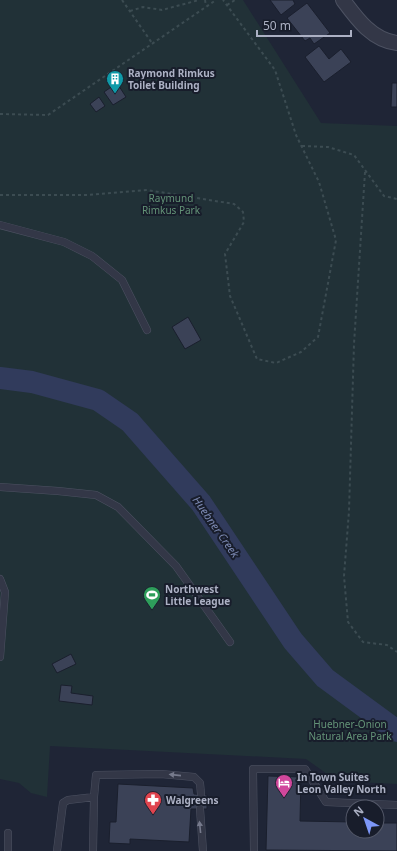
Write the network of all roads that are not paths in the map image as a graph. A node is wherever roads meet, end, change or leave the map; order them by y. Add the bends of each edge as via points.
1 (343, 0) edge
2 (397, 43) edge
3 (0, 225) edge
4 (147, 330) dead end
5 (0, 487) edge
6 (0, 579) edge
7 (230, 642) dead end
8 (0, 657) edge
9 (201, 794) dead end
10 (94, 797) junction
11 (397, 805) edge
12 (200, 809) dead end
13 (8, 833) dead end
14 (8, 851) edge
15 (57, 851) edge
16 (93, 851) edge
17 (203, 851) edge
18 (254, 851) edge

1 - 2 street via 368,30 387,42
3 - 4 lane via 64,242 92,256 122,280
5 - 7 lane via 96,495 118,507 176,566
6 - 8 lane via 5,592
9 -> 10 lane via 200,783 194,777 162,774 96,774
10 - 15 lane via 68,800 64,803
10 - 16 lane
11 - 18 lane via 326,802 305,769 253,770
17 -> 12 lane
13 - 14 lane

